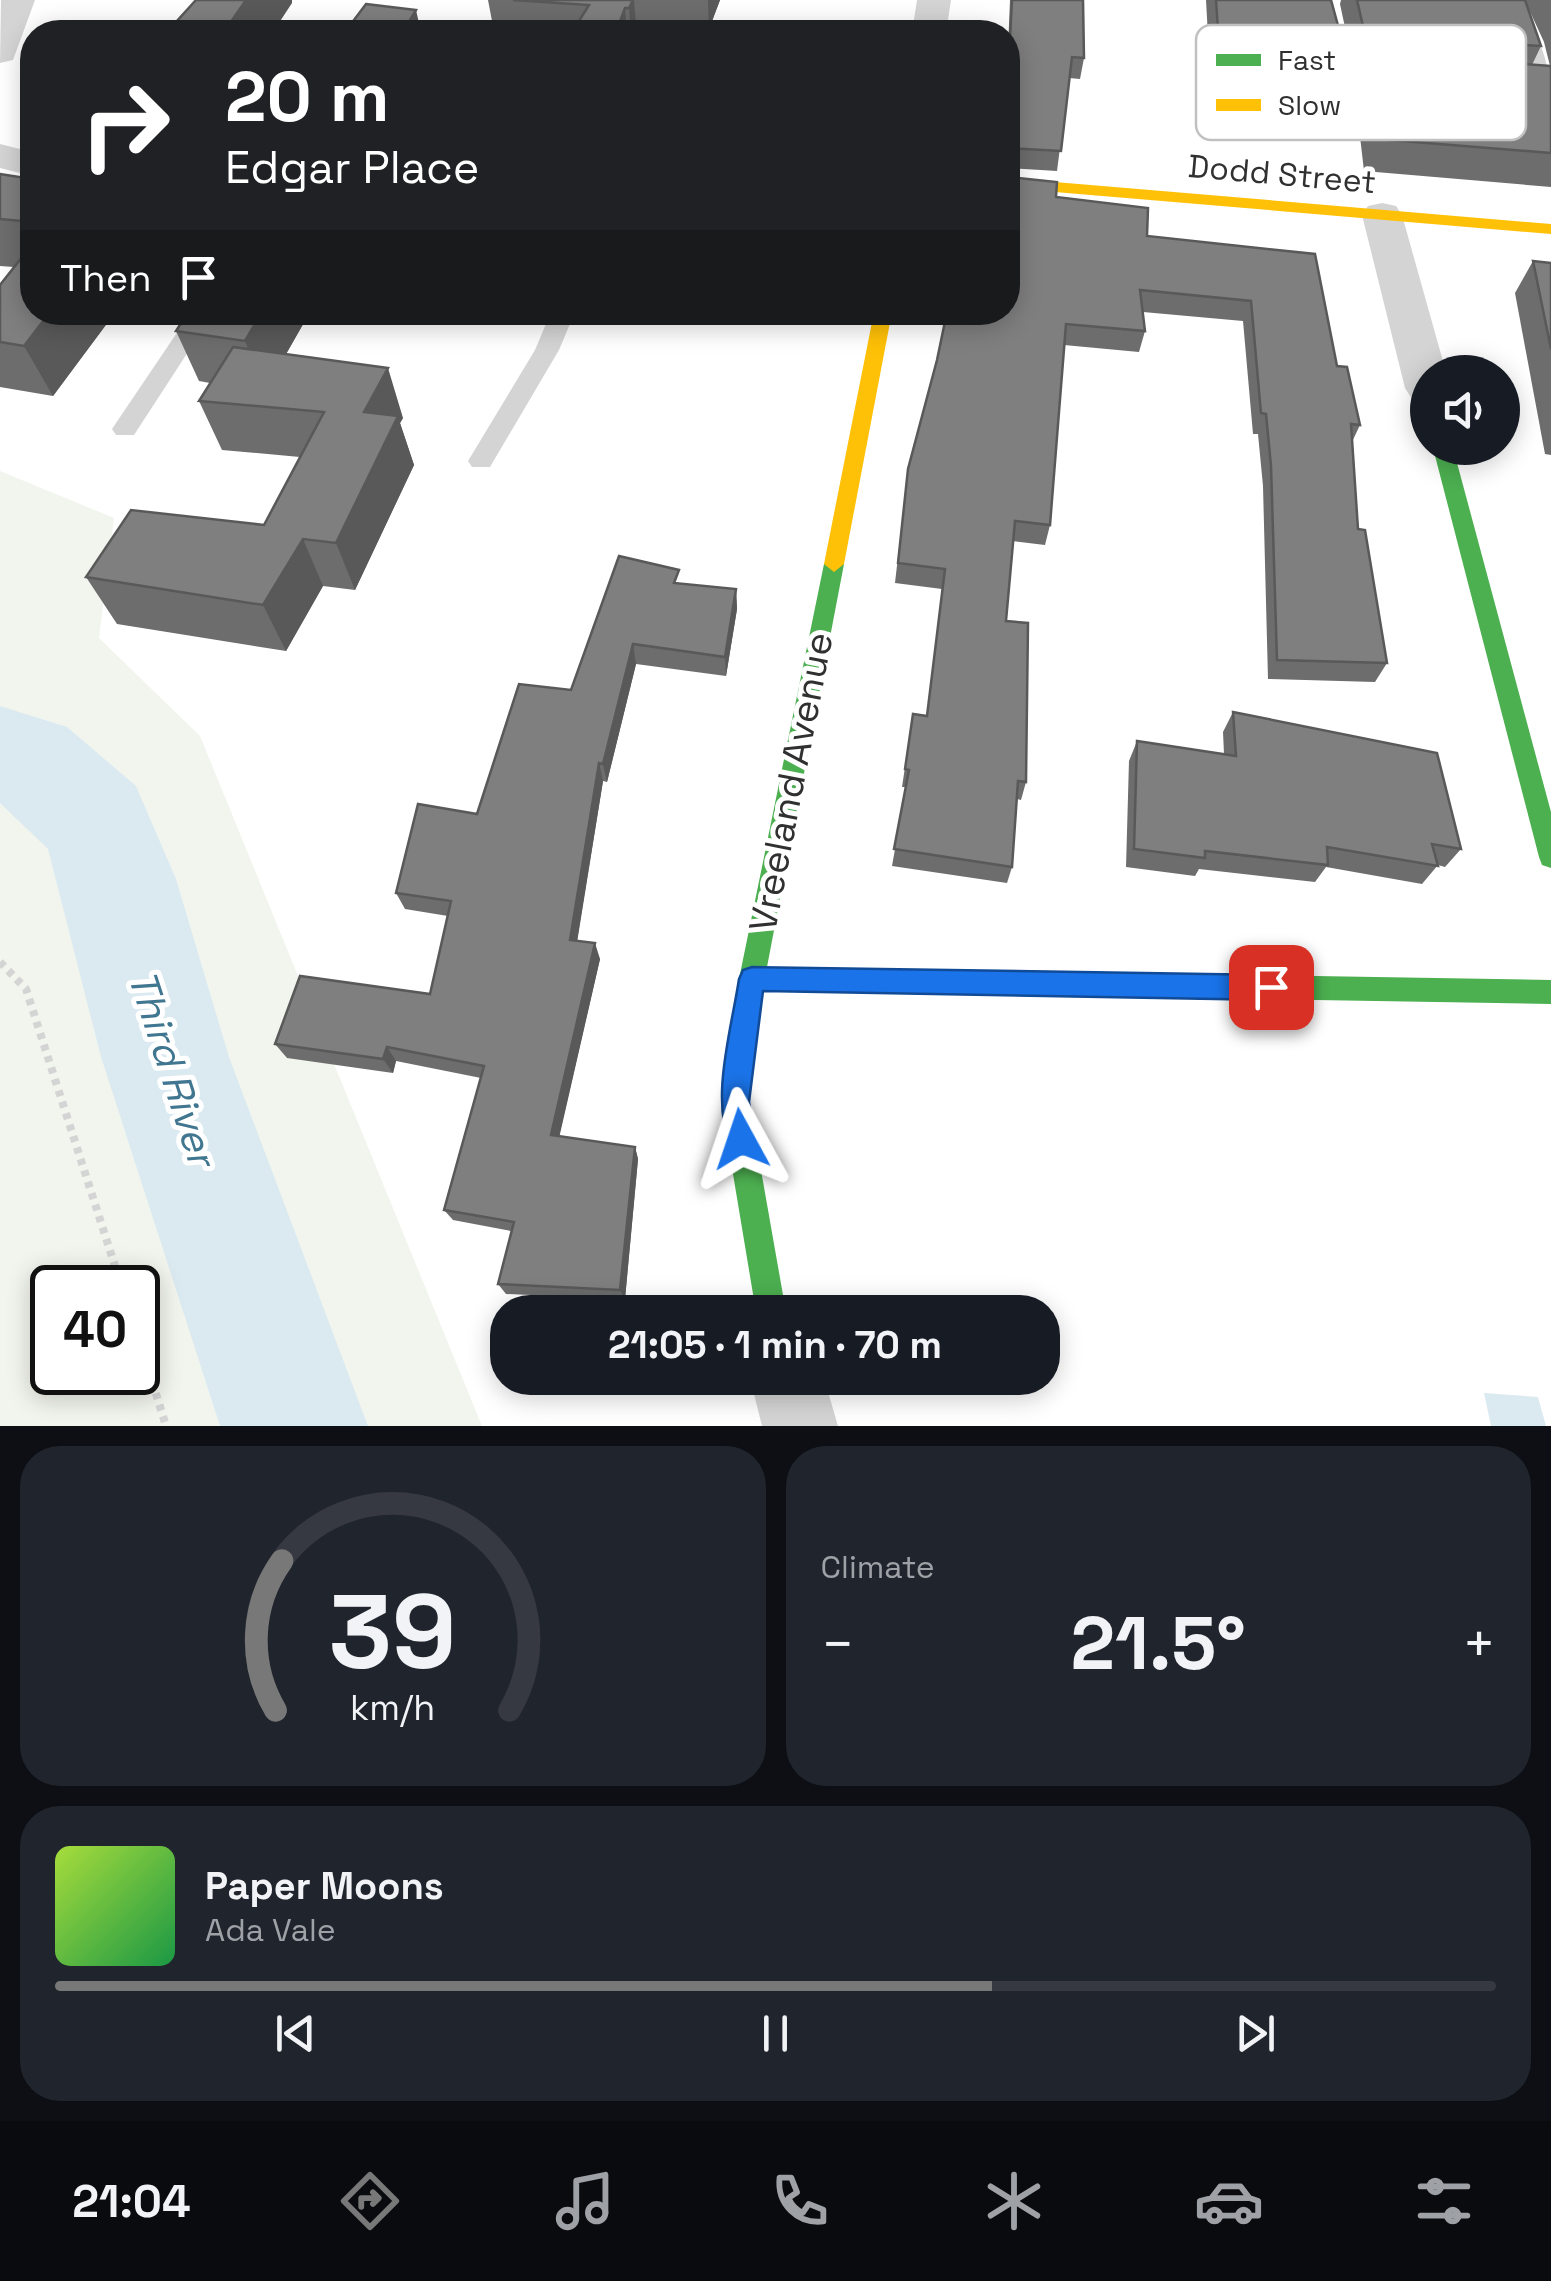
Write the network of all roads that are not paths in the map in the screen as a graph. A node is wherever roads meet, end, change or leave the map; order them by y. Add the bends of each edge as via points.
1 (18, 0) edge
2 (1514, 0) edge
3 (1524, 25) edge
4 (1526, 30) edge
5 (1, 46) edge
6 (1526, 88) edge
7 (1020, 184) edge
8 (1382, 215) junction
9 (1551, 230) edge
10 (194, 325) edge
11 (558, 325) edge
12 (880, 325) edge
13 (1419, 355) edge
14 (125, 430) dead end
15 (481, 461) dead end
16 (1447, 465) edge
17 (1551, 857) edge
18 (752, 979) junction
19 (1551, 992) edge
20 (767, 1295) edge
21 (792, 1395) edge
22 (800, 1426) edge

1 - 5 street
2 - 3 lane
4 - 6 lane via 1543,89
7 - 8 street, Dodd Street
8 - 9 street, Dodd Street
8 - 13 street
10 - 14 lane
11 - 15 lane
12 - 18 street, Vreeland Avenue
16 - 17 street
18 - 19 street
18 - 20 street, Vreeland Avenue via 735,1102
21 - 22 street

